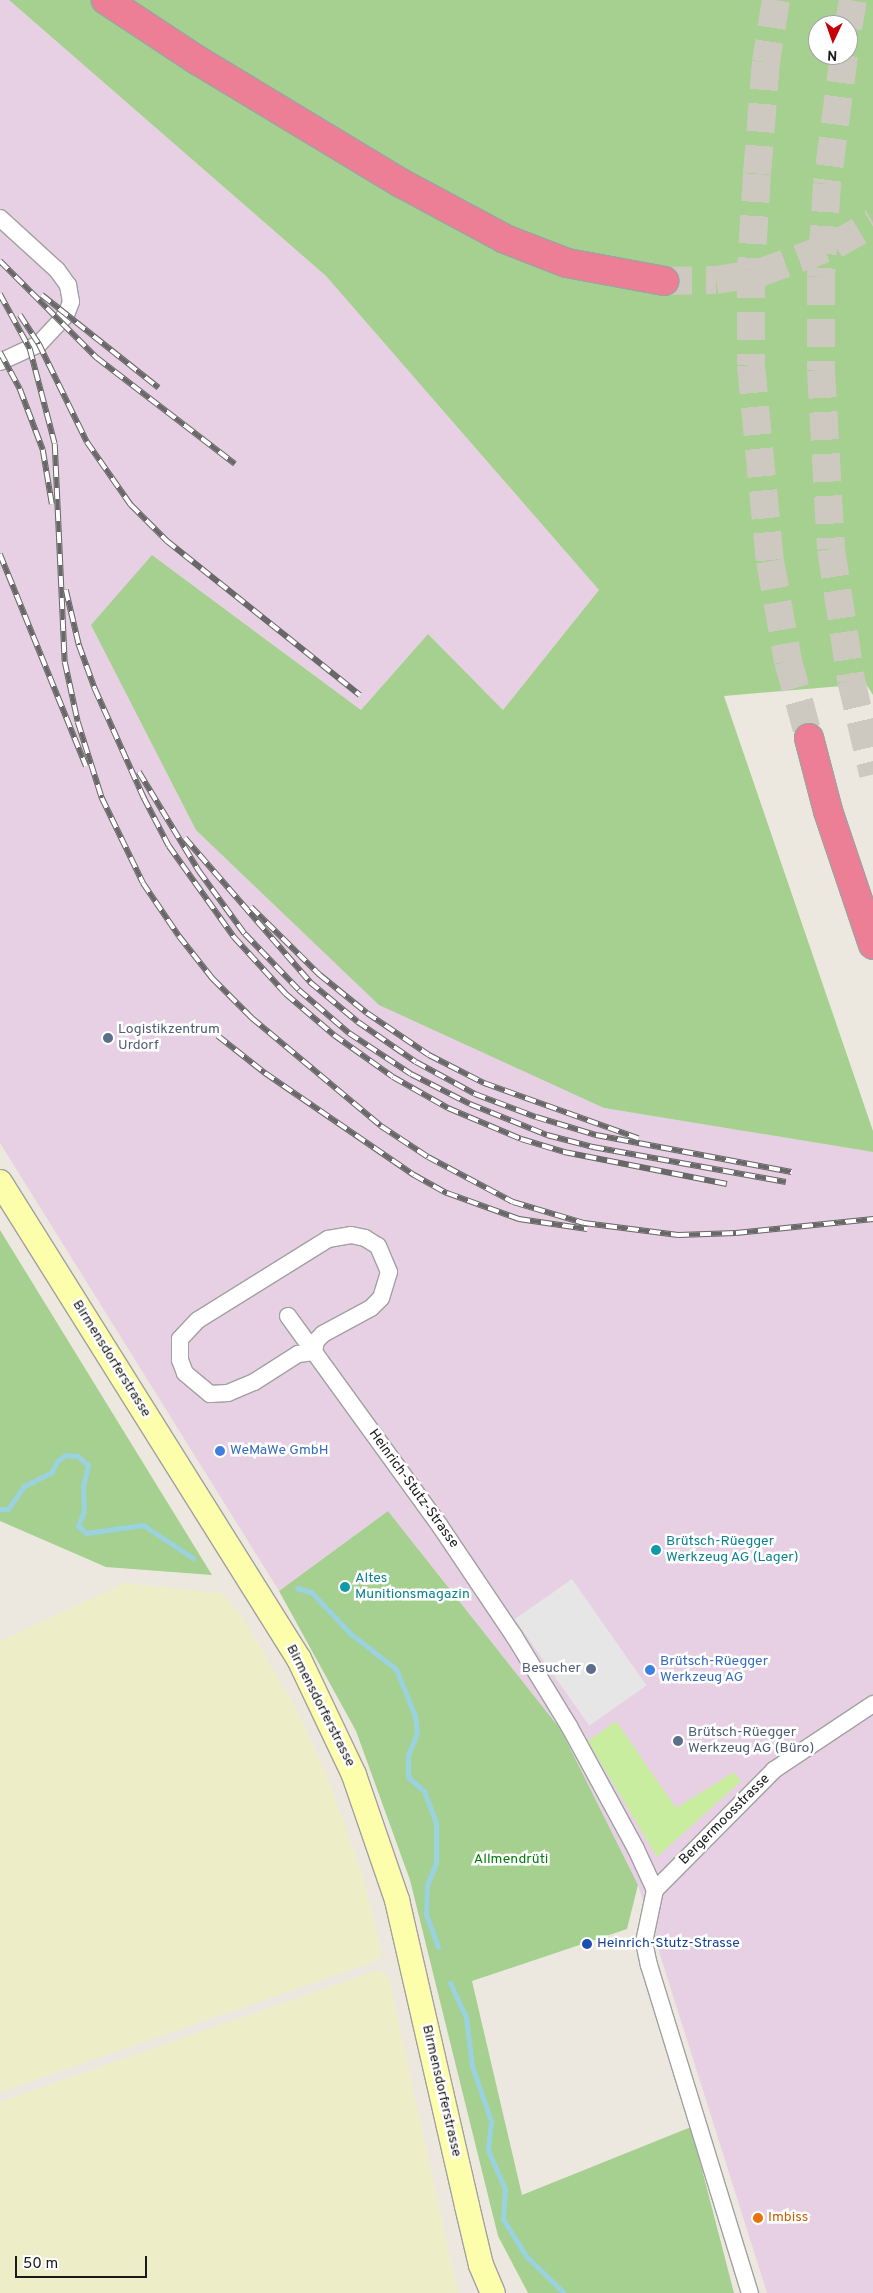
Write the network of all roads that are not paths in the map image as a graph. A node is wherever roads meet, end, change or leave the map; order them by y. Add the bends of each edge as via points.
1 (106, 0) edge
2 (0, 218) edge
3 (664, 281) tunnel mouth
4 (0, 362) edge
5 (809, 738) tunnel mouth
6 (873, 945) edge
7 (0, 1182) edge
8 (288, 1316) dead end
9 (314, 1352) junction
10 (873, 1704) edge
11 (655, 1890) junction
12 (493, 2293) edge
13 (750, 2293) edge

1 - 3 highway via 197,60 401,183 505,239 568,263
2 - 4 street via 57,270 68,285 71,302 66,315 39,344
5 - 6 highway via 828,812
7 - 12 main road, Birmensdorferstrasse via 299,1659 354,1775 396,1900 481,2265
8 - 9 street, Heinrich-Stutz-Strasse
9 - 9 street via 323,1334 381,1298 389,1272 378,1246 365,1238 351,1235 328,1239 198,1320 180,1339 180,1360 185,1373 210,1394 228,1393 298,1354
9 - 11 street, Heinrich-Stutz-Strasse via 514,1636 569,1726
10 - 11 street, Bergermoosstrasse via 774,1770
11 - 13 street via 644,1942 649,1965

